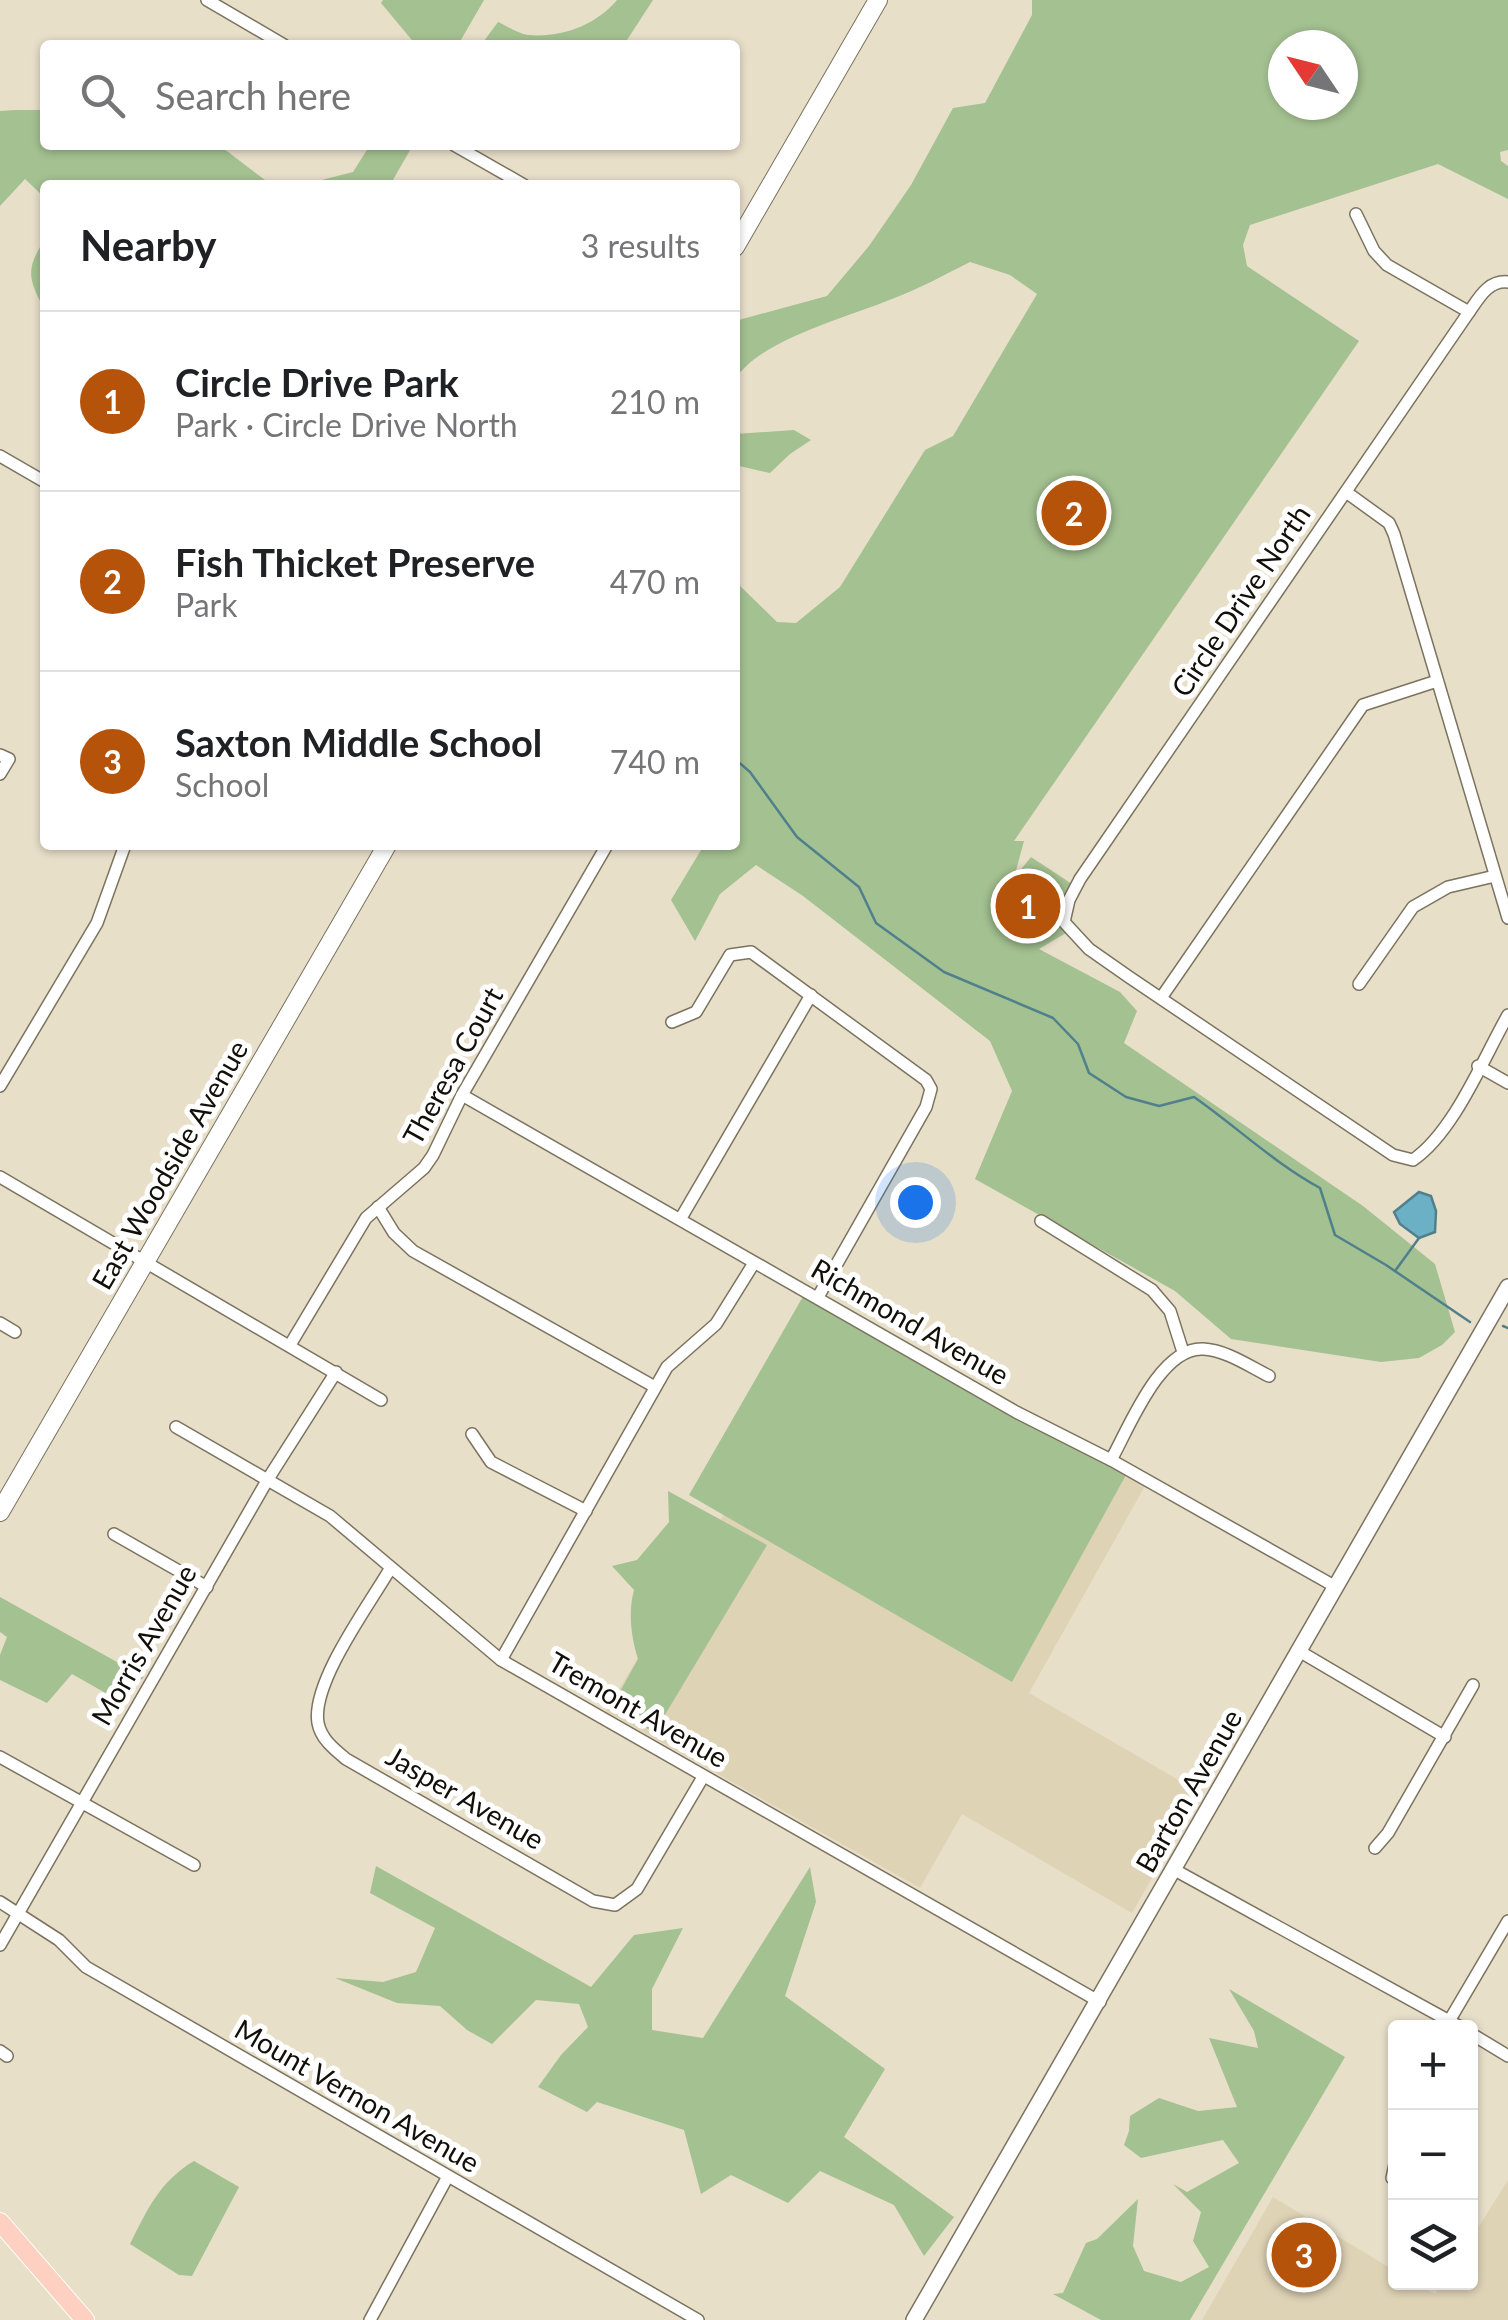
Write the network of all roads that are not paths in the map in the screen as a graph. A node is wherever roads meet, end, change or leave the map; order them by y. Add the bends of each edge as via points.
1 (208, 0) edge
2 (878, 0) edge
3 (276, 40) edge
4 (463, 150) edge
5 (515, 180) edge
6 (1356, 214) dead end
7 (740, 238) edge
8 (1508, 282) edge
9 (1469, 312) junction
10 (0, 456) edge
11 (40, 479) edge
12 (1346, 492) junction
13 (1436, 681) junction
14 (4, 757) edge
15 (0, 774) edge
16 (122, 850) edge
17 (384, 850) edge
18 (604, 850) edge
19 (1495, 876) junction
20 (1508, 918) edge
21 (1359, 984) dead end
22 (811, 996) junction
23 (1161, 998) junction
24 (1508, 1016) edge
25 (672, 1022) dead end
26 (1478, 1066) junction
27 (1508, 1082) edge
28 (0, 1086) edge
29 (462, 1095) junction
30 (0, 1177) edge
31 (378, 1206) junction
32 (681, 1218) junction
33 (1041, 1221) dead end
34 (145, 1262) junction
35 (754, 1262) junction
36 (1508, 1286) edge
37 (818, 1297) junction
38 (0, 1323) edge
39 (15, 1332) dead end
40 (290, 1345) junction
41 (1184, 1352) junction
42 (336, 1372) junction
43 (1269, 1376) dead end
44 (655, 1387) junction
45 (381, 1400) dead end
46 (176, 1427) dead end
47 (472, 1434) dead end
48 (1110, 1460) junction
49 (268, 1479) junction
50 (0, 1512) edge
51 (586, 1512) junction
52 (114, 1534) dead end
53 (390, 1569) junction
54 (207, 1587) junction
55 (1336, 1587) junction
56 (1298, 1651) junction
57 (502, 1660) junction
58 (1473, 1685) dead end
59 (1444, 1736) junction
60 (0, 1757) edge
61 (703, 1777) junction
62 (82, 1804) junction
63 (1375, 1848) dead end
64 (194, 1865) dead end
65 (1173, 1869) junction
66 (0, 1902) edge
67 (18, 1913) junction
68 (1508, 1921) edge
69 (0, 1945) edge
70 (1100, 2002) junction
71 (1440, 2020) edge
72 (1449, 2020) edge
73 (1478, 2038) edge
74 (1508, 2056) edge
75 (448, 2178) junction
76 (0, 2222) edge
77 (85, 2320) edge
78 (370, 2320) edge
79 (698, 2320) edge
80 (914, 2320) edge

1 - 3 street
2 - 7 main road
4 - 5 street
6 - 9 street via 1388,265
8 - 9 street, Circle Drive North via 1484,291
9 - 12 street, Circle Drive North
10 - 11 street
12 - 13 street via 1388,522 1394,534
12 - 23 street, Circle Drive North via 1069,900 1064,922 1073,935
13 - 19 street
13 - 23 street via 1363,704
14 - 15 street
16 - 28 street via 97,923
17 - 34 main road, East Woodside Avenue
18 - 29 street, Theresa Court
19 - 20 street
19 - 21 street via 1448,887 1413,908
22 - 25 street via 762,958 739,952 723,964 696,1012
22 - 32 street
22 - 37 street via 916,1071 931,1089
23 - 26 street via 1393,1155 1412,1160 1445,1129
24 - 26 street
26 - 27 street
29 - 31 street, Theresa Court via 424,1168
29 - 32 street, Richmond Avenue
30 - 34 street
31 - 40 street, Theresa Court
31 - 44 street via 413,1251
32 - 35 street, Richmond Avenue
33 - 41 street via 1152,1290 1170,1311
34 - 40 street
34 - 50 main road, East Woodside Avenue
35 - 37 street, Richmond Avenue
35 - 44 street via 716,1324 676,1358
36 - 55 street, Barton Avenue
37 - 48 street, Richmond Avenue
38 - 39 street
40 - 42 street
41 - 43 street via 1220,1352
41 - 48 street via 1157,1378
42 - 45 street
42 - 49 street, Morris Avenue
44 - 51 street
46 - 49 street, Tremont Avenue
47 - 51 street via 491,1462
48 - 55 street, Richmond Avenue
49 - 53 street, Tremont Avenue via 330,1516
49 - 54 street, Morris Avenue
51 - 57 street
52 - 54 street
53 - 57 street, Tremont Avenue
53 - 61 street, Jasper Avenue via 317,1701 322,1735 346,1759 593,1901 615,1906 637,1889
54 - 62 street, Morris Avenue
55 - 56 street, Barton Avenue
56 - 59 street
56 - 65 street, Barton Avenue
57 - 61 street, Tremont Avenue
58 - 59 street
59 - 63 street
60 - 62 street
61 - 70 street, Tremont Avenue
62 - 64 street
62 - 67 street, Morris Avenue
65 - 70 street, Barton Avenue
65 - 71 street
66 - 67 street, Mount Vernon Avenue
67 - 69 street, Morris Avenue
67 - 75 street, Mount Vernon Avenue via 86,1967
68 - 72 street
70 - 80 street, Barton Avenue
73 - 74 street
75 - 78 street
75 - 79 street, Mount Vernon Avenue
76 - 77 main road

